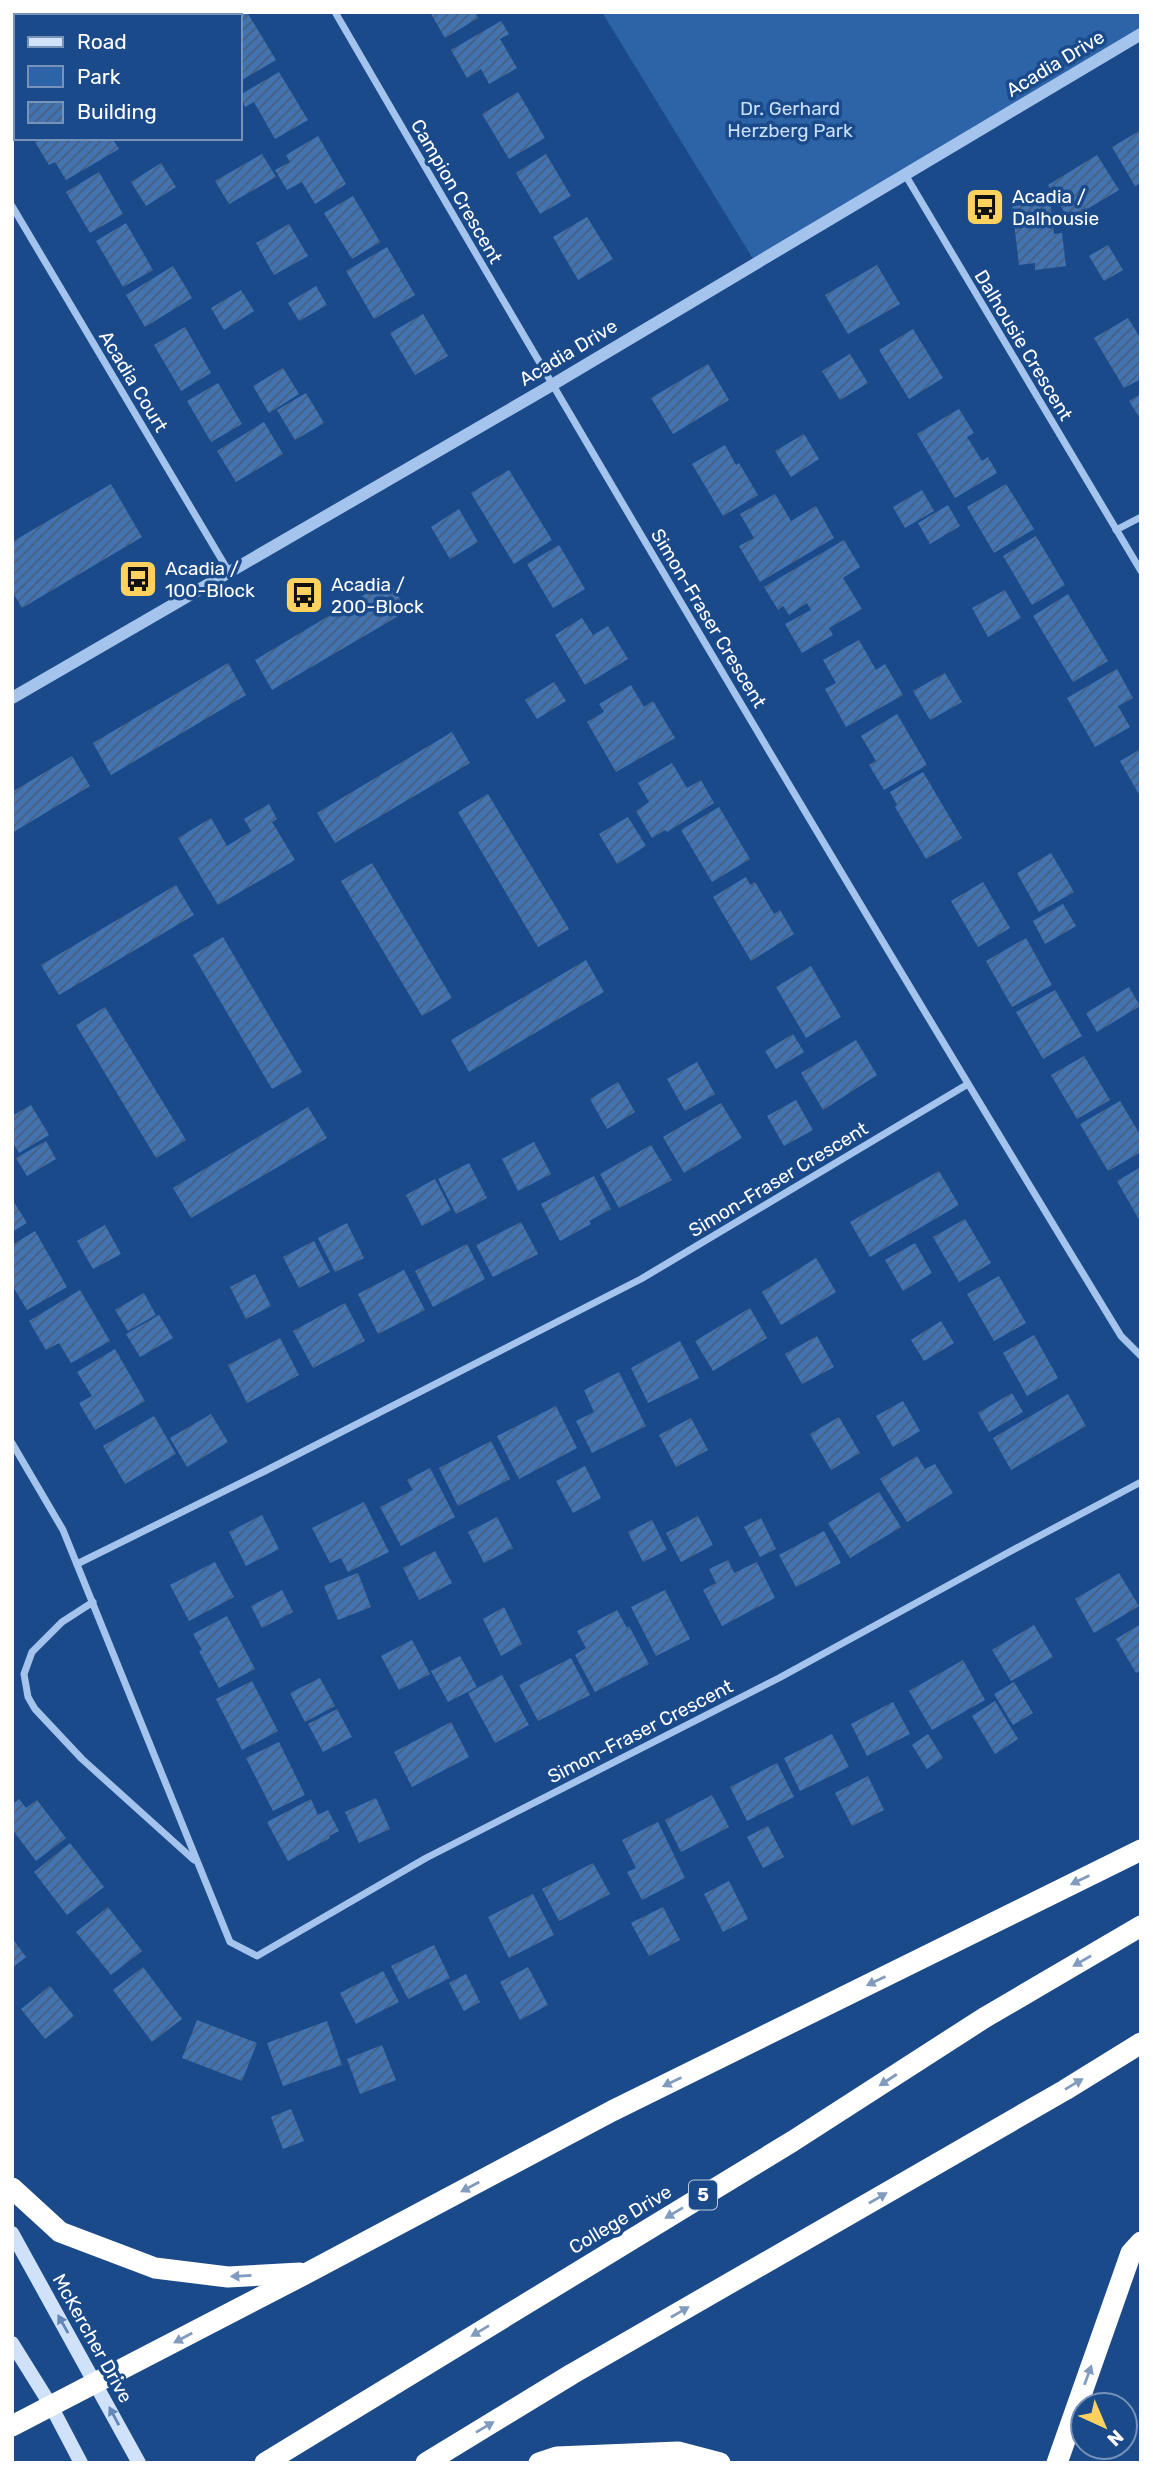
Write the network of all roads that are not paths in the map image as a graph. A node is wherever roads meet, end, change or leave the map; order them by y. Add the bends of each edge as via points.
1 (335, 12) edge
2 (1141, 34) edge
3 (906, 176) junction
4 (12, 206) edge
5 (552, 384) junction
6 (1141, 517) edge
7 (1116, 530) junction
8 (1141, 570) edge
9 (229, 572) junction
10 (12, 698) edge
11 (968, 1084) junction
12 (1141, 1356) edge
13 (12, 1443) edge
14 (1141, 1482) edge
15 (77, 1564) junction
16 (93, 1602) junction
17 (1141, 1850) edge
18 (198, 1863) junction
19 (1141, 1926) edge
20 (1141, 2043) edge
21 (12, 2188) edge
22 (12, 2233) edge
23 (1141, 2242) edge
24 (309, 2272) junction
25 (12, 2343) edge
26 (96, 2383) junction
27 (50, 2404) junction
28 (12, 2426) edge
29 (81, 2463) edge
30 (139, 2463) edge
31 (265, 2463) edge
32 (426, 2463) edge
33 (540, 2463) edge
34 (720, 2463) edge
35 (1057, 2463) edge

1 - 5 street, Campion Crescent
2 - 3 street, Acadia Drive
3 - 5 street, Acadia Drive
3 - 7 street, Dalhousie Crescent
4 - 9 street, Acadia Court
5 - 9 street, Acadia Drive
5 - 11 street, Simon-Fraser Crescent
6 - 7 street
7 - 8 street, Dalhousie Crescent
9 - 10 street, Acadia Drive
11 - 12 street, Simon-Fraser Crescent via 1121,1336
11 - 15 street, Simon-Fraser Crescent via 641,1279
13 - 15 street, Simon-Fraser Crescent via 63,1530
14 - 18 street, Simon-Fraser Crescent via 779,1678 426,1858 257,1956 230,1942
15 - 16 street, Simon-Fraser Crescent
16 - 18 street, Simon-Fraser Crescent
16 - 18 street, Simon-Fraser Crescent via 62,1622 32,1652 24,1674 28,1697 82,1759
17 -> 24 highway via 612,2111
19 -> 31 highway, College Drive / 5 via 984,2018 793,2141
32 -> 20 highway
24 -> 21 highway via 228,2277 155,2268 60,2232
26 -> 22 main road, McKercher Drive
35 -> 23 highway via 1131,2253
24 -> 26 highway
25 - 27 main road
26 - 27 highway
30 -> 26 main road, McKercher Drive
27 - 28 highway
27 - 29 main road
33 - 34 highway via 557,2457 678,2452

